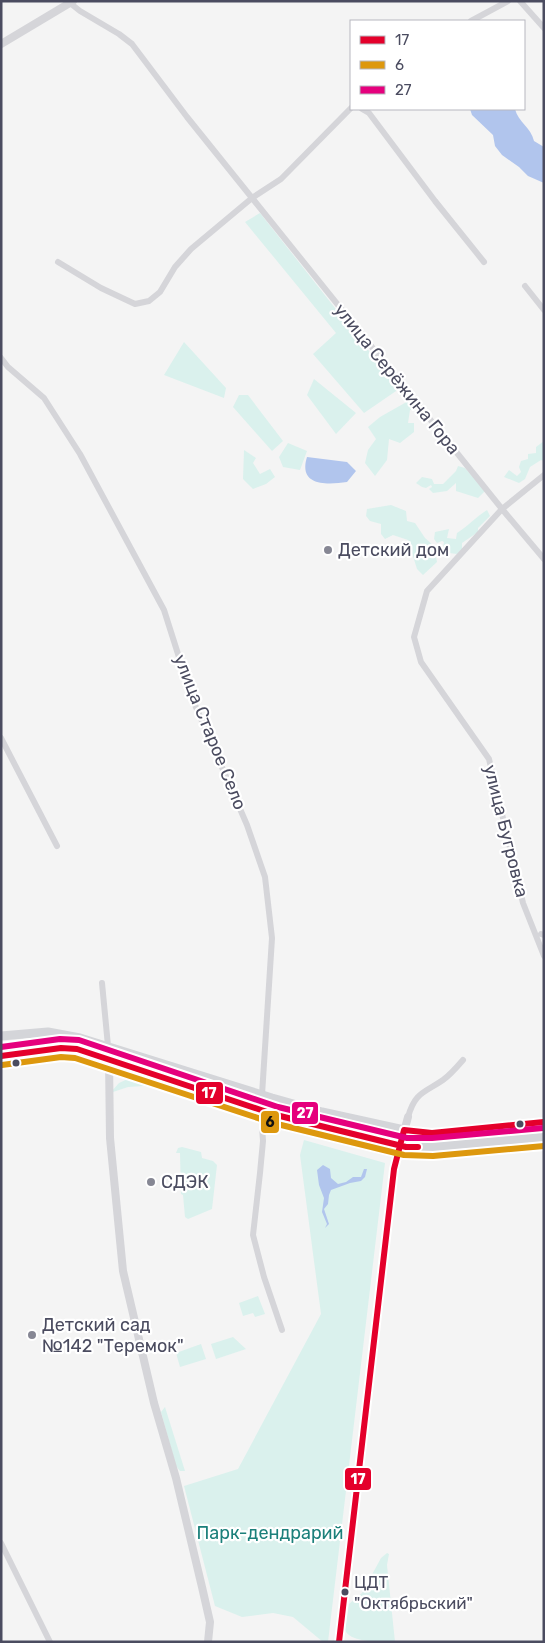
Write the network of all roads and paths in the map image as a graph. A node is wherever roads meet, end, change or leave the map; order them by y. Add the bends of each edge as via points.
1 (508, 1) edge
2 (520, 1) edge
3 (72, 2) edge
4 (473, 20) edge
5 (544, 28) edge
6 (1, 44) edge
7 (350, 109) edge
8 (364, 110) edge
9 (252, 198) junction
10 (58, 262) dead end
11 (484, 262) dead end
12 (525, 286) dead end
13 (544, 310) edge
14 (1, 358) edge
15 (544, 475) edge
16 (502, 510) junction
17 (544, 559) edge
18 (1, 738) edge
19 (57, 846) dead end
20 (544, 956) edge
21 (102, 983) dead end
22 (1, 1036) edge
23 (108, 1046) junction
24 (1, 1056) edge
25 (109, 1060) junction
26 (464, 1060) dead end
27 (262, 1095) junction
28 (266, 1112) junction
29 (408, 1117) joint
30 (544, 1122) edge
31 (404, 1130) junction
32 (544, 1138) edge
33 (399, 1146) junction
34 (282, 1330) dead end
35 (1, 1543) edge
36 (50, 1642) edge
37 (208, 1642) edge
38 (339, 1642) edge

1 - 4 street
2 - 5 street
3 - 6 street
3 - 9 street, улица Серёжина Гора via 132,44
7 - 9 street via 281,179
8 - 11 street
9 - 10 street via 191,249 174,266 160,292 148,301 135,304
9 - 16 street, улица Серёжина Гора
12 - 13 street
14 - 27 street, улица Старое Село via 44,398 80,454 164,610 192,698 250,834 265,877 272,938
15 - 16 street, улица Бугровка
16 - 17 street, улица Серёжина Гора
16 - 20 street, улица Бугровка via 427,591 414,637 421,662 489,759 523,903
18 - 19 street
21 - 23 street
22 - 23 main road via 48,1032
23 - 27 main road
24 - 25 main road via 60,1048 78,1049
25 - 28 main road
25 - 37 street via 110,1138 123,1271 202,1587 210,1622
26 - 29 street via 444,1079 418,1094
27 - 31 main road
28 - 33 main road
28 - 34 street via 262,1126 253,1235
29 - 31 street
30 - 31 main road via 432,1133
31 - 33 street
32 - 33 main road via 432,1147
33 - 38 street
35 - 36 street

